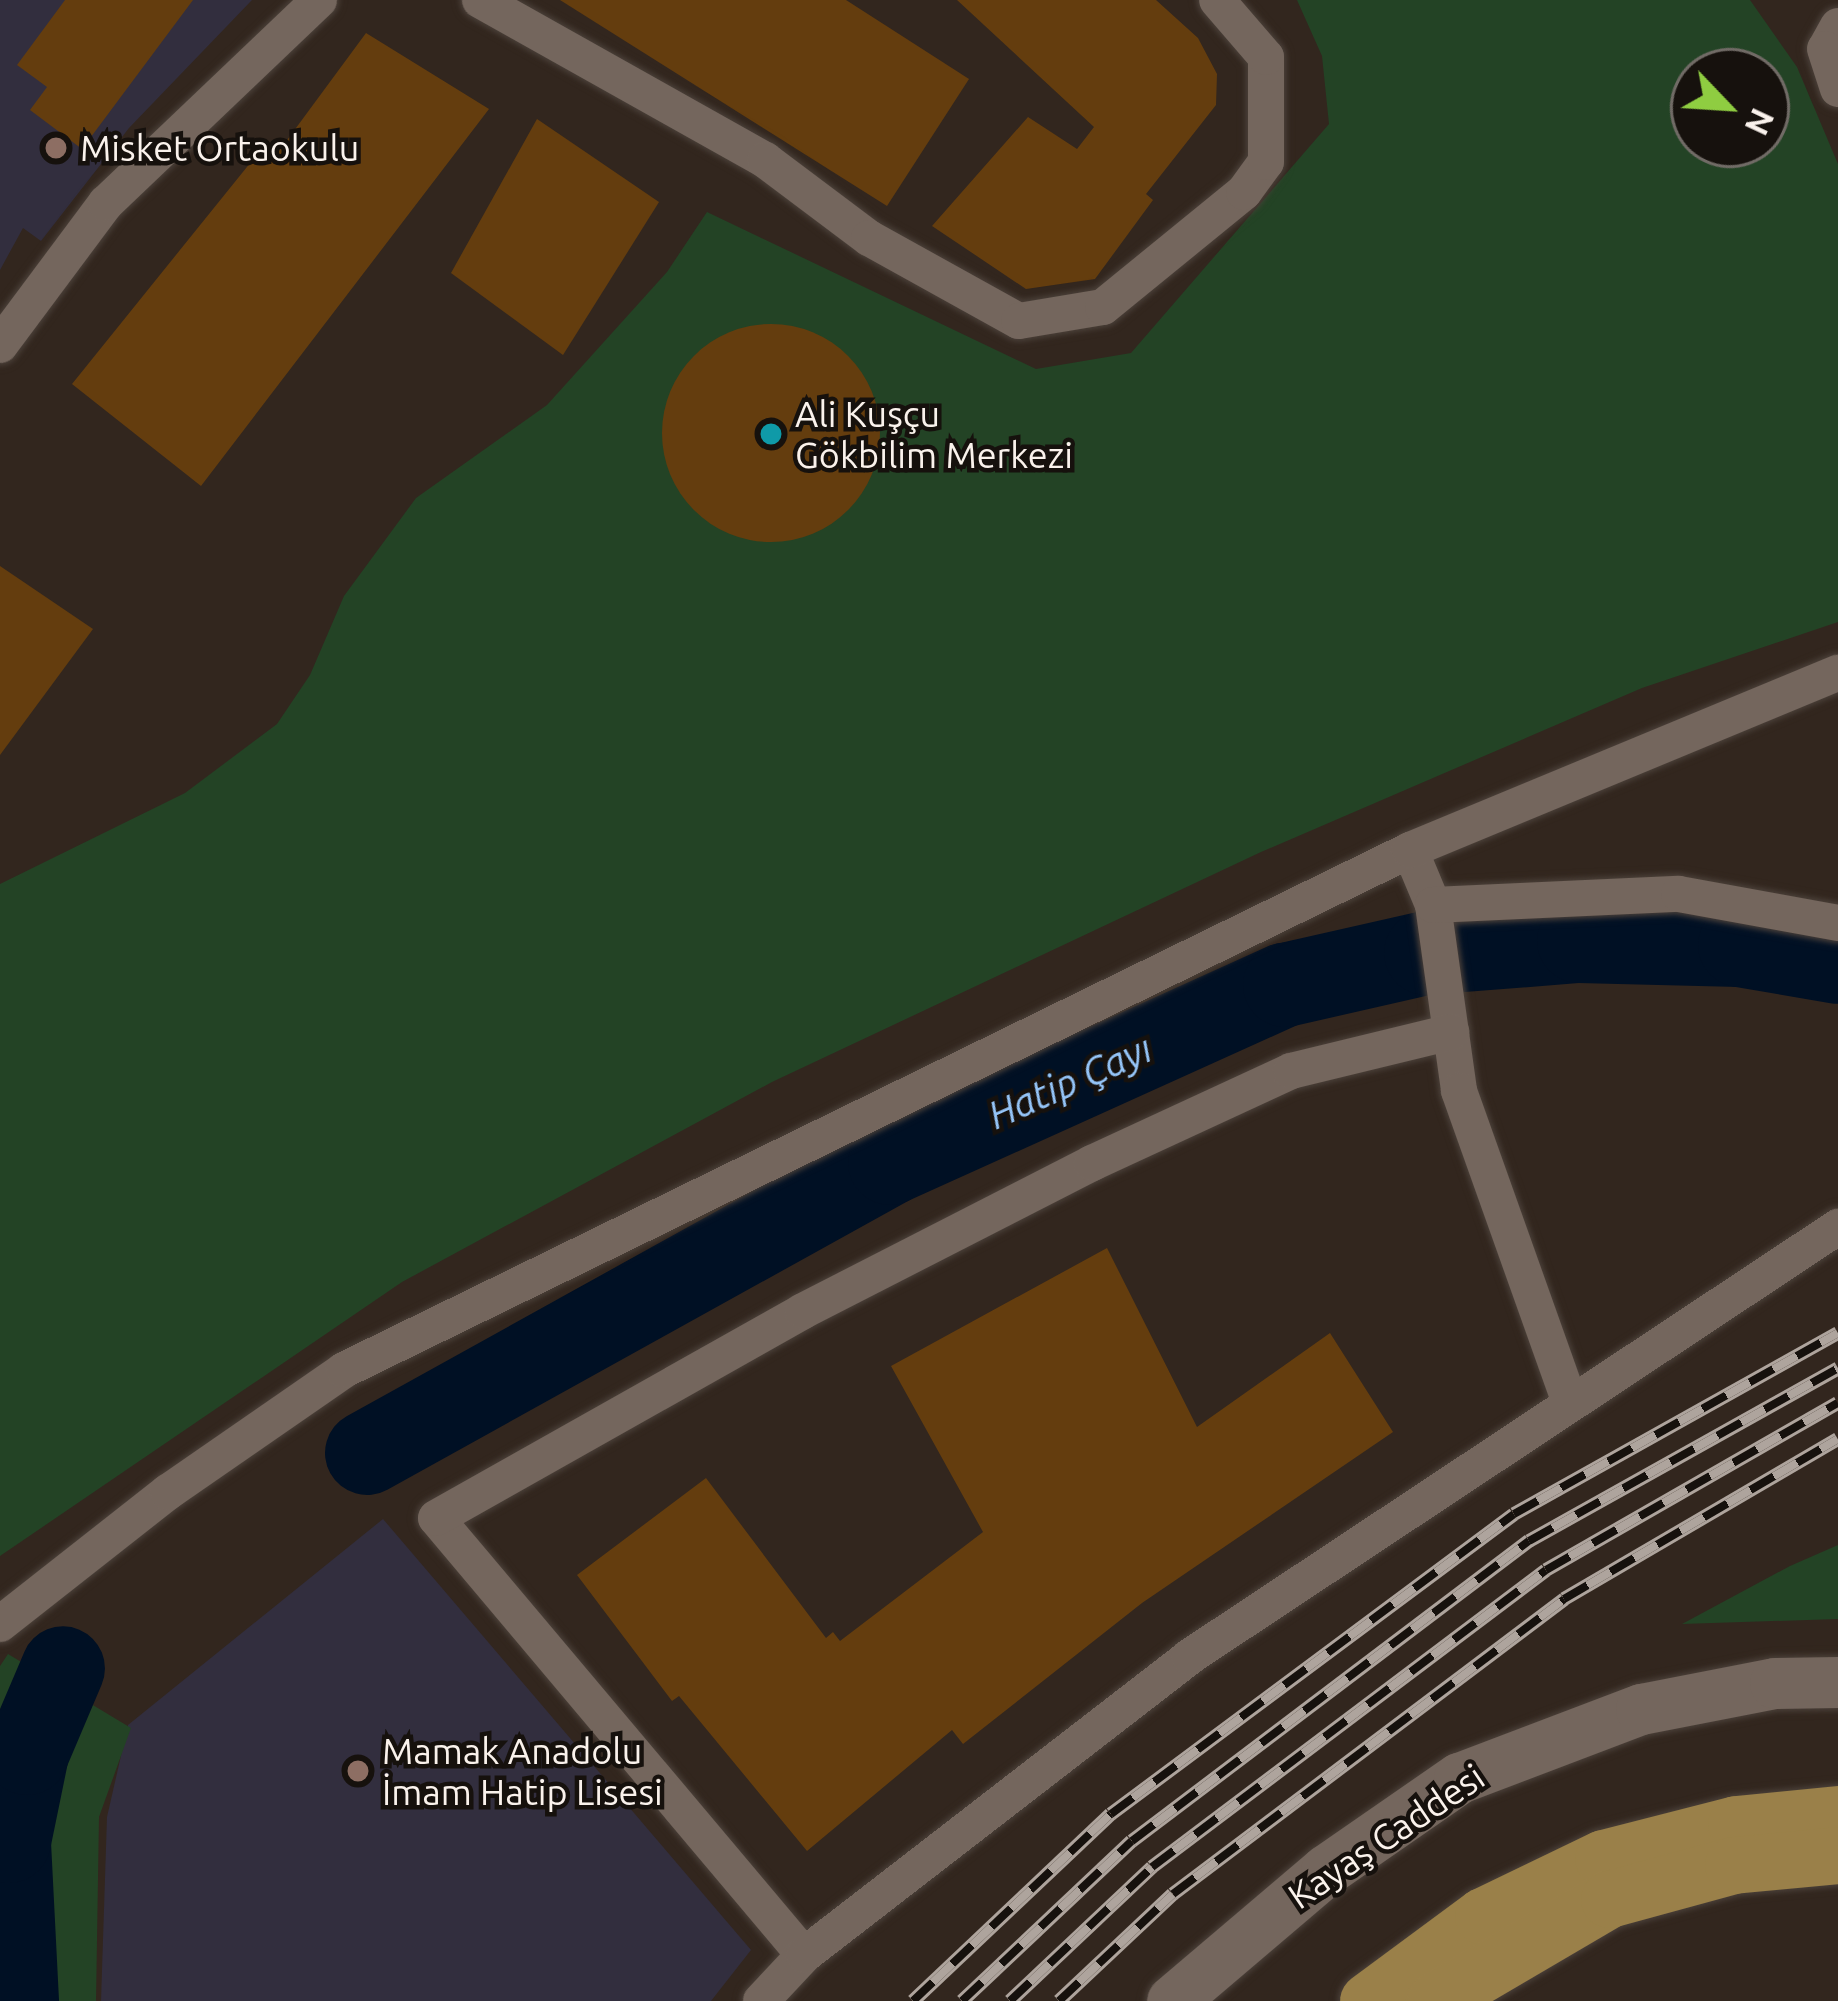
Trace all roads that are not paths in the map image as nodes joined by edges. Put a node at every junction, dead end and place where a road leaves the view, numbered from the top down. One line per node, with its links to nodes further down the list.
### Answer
1 (320, 0): 6 (street)
2 (480, 0): 3 (street)
3 (1217, 0)
4 (1838, 26): 5 (street)
5 (1838, 89)
6 (0, 345)
7 (1838, 673): 8 (street)
8 (1410, 850): 9 (street); 14 (street)
9 (1435, 920): 10 (street); 11 (street)
10 (1838, 923)
11 (1449, 1015): 13 (street); 18 (street)
12 (1838, 1227): 13 (street)
13 (1569, 1400): 18 (street)
14 (0, 1624)
15 (1838, 1682): 21 (street, Kayaş Caddesi)
16 (1838, 1814): 22 (main road)
17 (1838, 1855): 19 (main road)
18 (804, 1955): 20 (street)
19 (1498, 1981): 23 (main road)
20 (761, 2001)
21 (1172, 2001)
22 (1368, 2001)
23 (1436, 2001)

